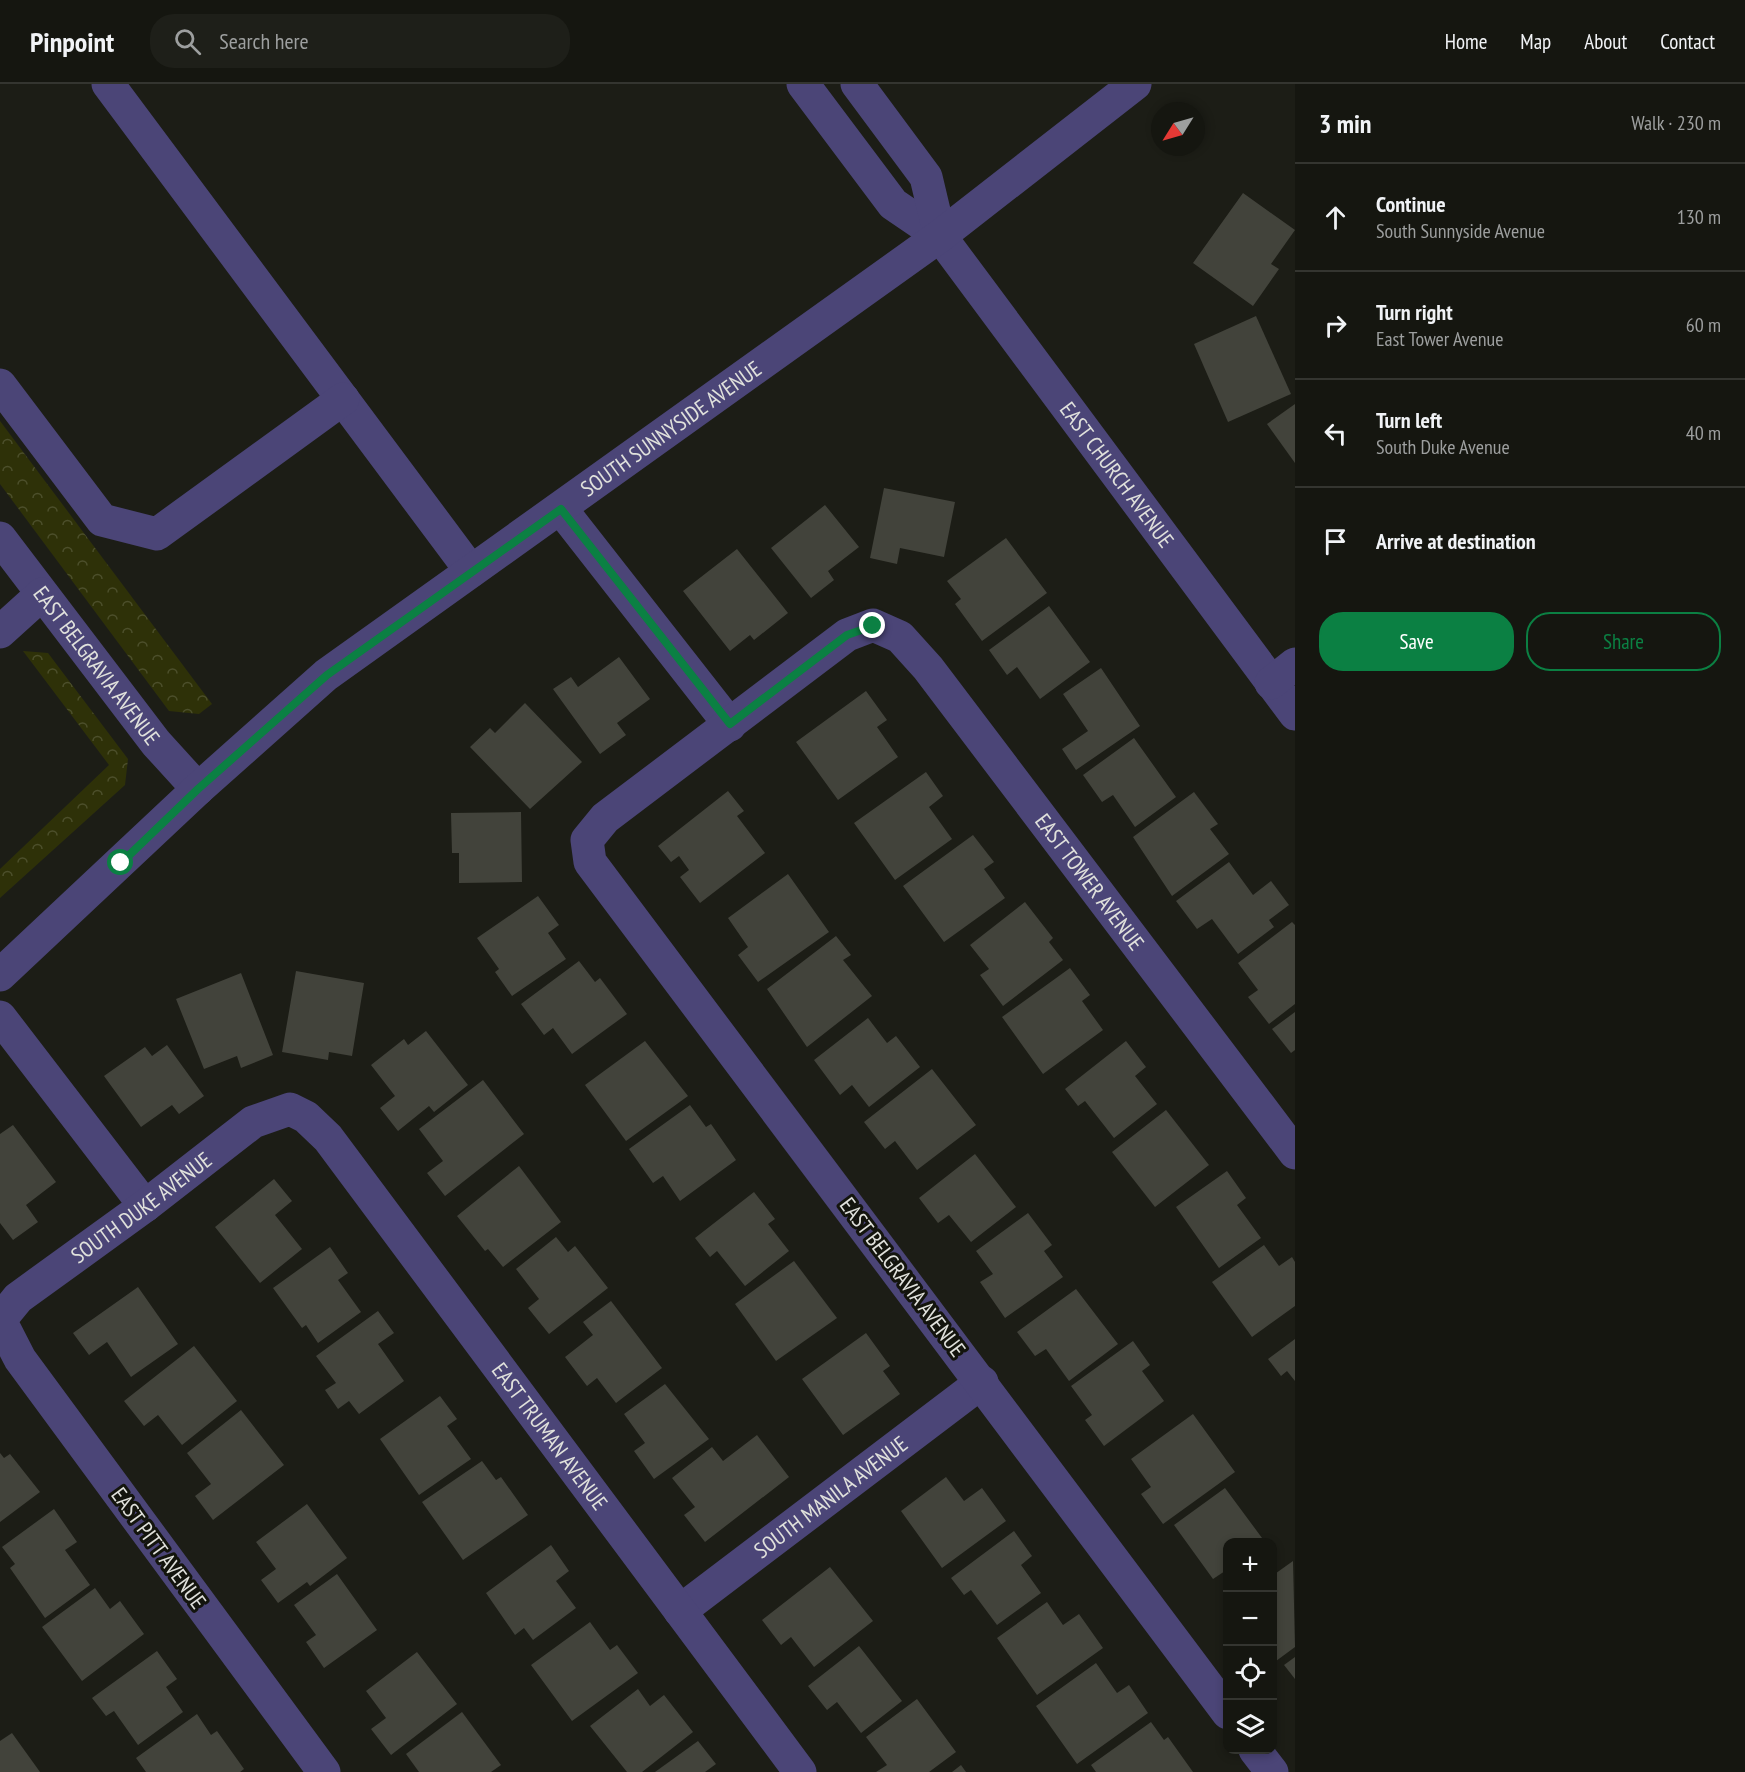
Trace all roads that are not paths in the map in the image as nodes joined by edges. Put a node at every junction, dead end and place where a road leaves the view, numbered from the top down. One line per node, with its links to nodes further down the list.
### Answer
1 (108, 84): 7 (street)
2 (803, 84): 5 (street, EAST CHURCH AVENUE)
3 (857, 84): 5 (street, EAST CHURCH AVENUE)
4 (1135, 84): 5 (street, SOUTH SUNNYSIDE AVENUE)
5 (940, 236): 8 (street, SOUTH SUNNYSIDE AVENUE); 13 (street, EAST CHURCH AVENUE)
6 (0, 385): 7 (street)
7 (343, 399): 10 (street)
8 (561, 509): 10 (street, SOUTH SUNNYSIDE AVENUE); 15 (street)
9 (0, 538): 11 (street, EAST BELGRAVIA AVENUE)
10 (471, 572): 16 (street, SOUTH SUNNYSIDE AVENUE)
11 (42, 594): 12 (street); 16 (street, EAST BELGRAVIA AVENUE)
12 (0, 632)
13 (1283, 673): 14 (street, EAST CHURCH AVENUE)
14 (1295, 714)
15 (730, 724): 20 (street, EAST TOWER AVENUE); 23 (street, EAST BELGRAVIA AVENUE)
16 (198, 789): 17 (street, SOUTH SUNNYSIDE AVENUE)
17 (0, 975)
18 (0, 1017): 21 (street)
19 (290, 1109): 21 (street, SOUTH DUKE AVENUE); 24 (street, EAST TRUMAN AVENUE)
20 (1295, 1153)
21 (146, 1206): 22 (street, SOUTH DUKE AVENUE)
22 (0, 1320): 27 (street, EAST PITT AVENUE)
23 (982, 1382): 24 (street, SOUTH MANILA AVENUE); 25 (street, EAST BELGRAVIA AVENUE)
24 (680, 1611): 28 (street, EAST TRUMAN AVENUE)
25 (1223, 1708)
26 (1259, 1754): 29 (street)
27 (324, 1772)
28 (800, 1772)
29 (1272, 1772)

